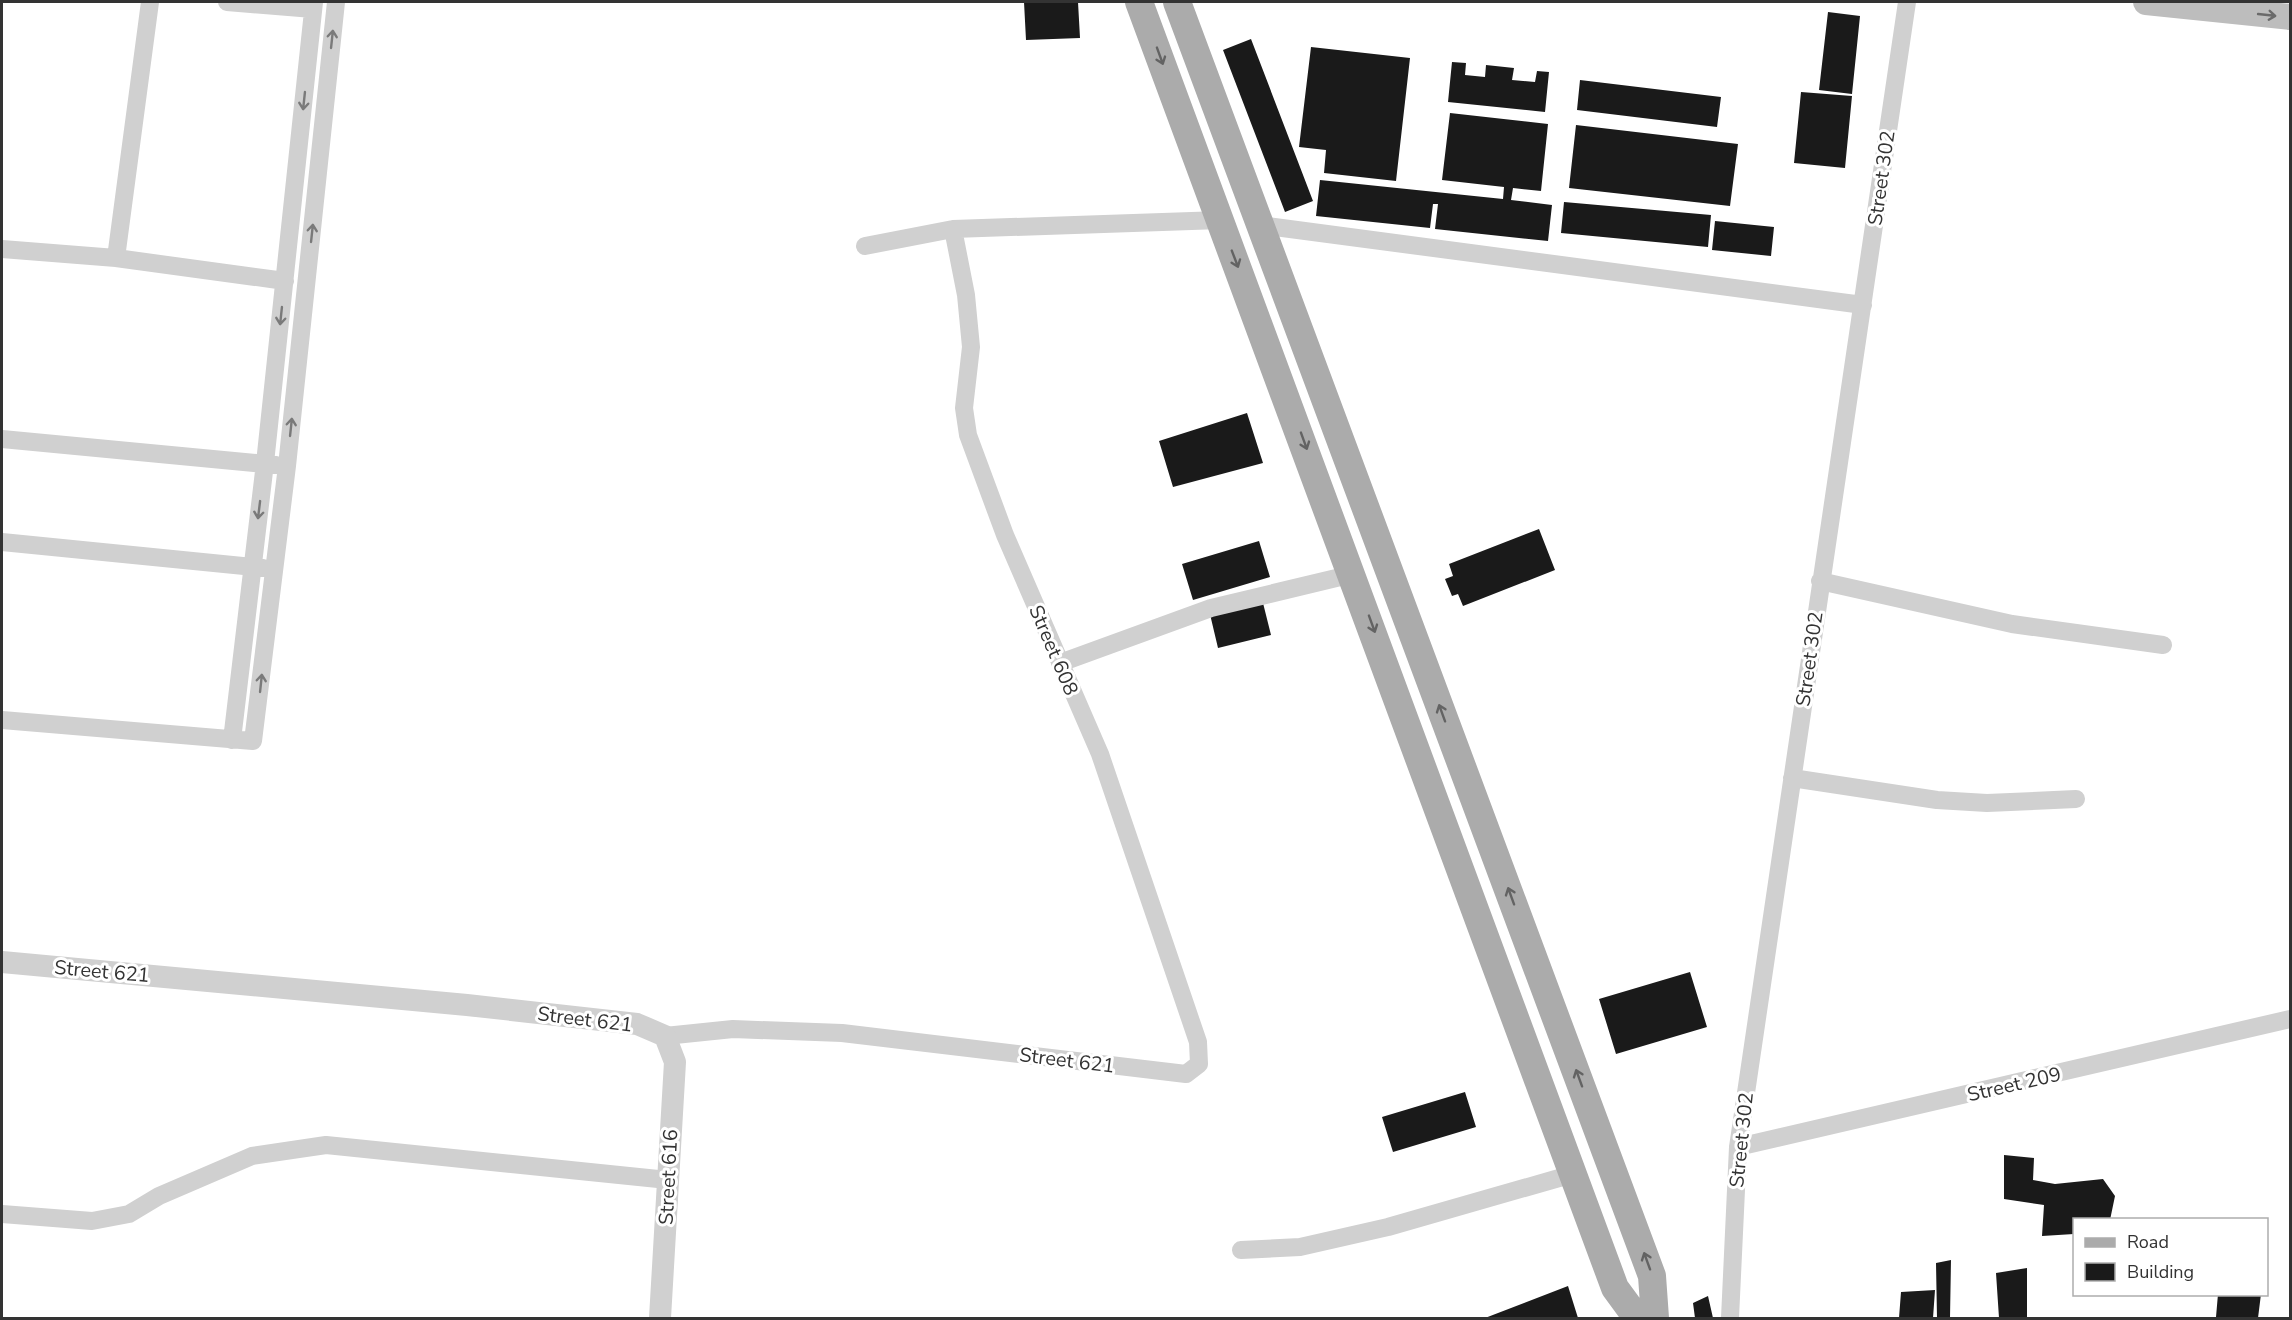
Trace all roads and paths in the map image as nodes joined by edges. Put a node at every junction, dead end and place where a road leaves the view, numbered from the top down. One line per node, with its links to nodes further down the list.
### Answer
1 (150, 2): 15 (street)
2 (227, 2): 8 (street)
3 (336, 2): 20 (street, one-way to 3)
4 (1139, 2): 10 (main road, one-way to 10)
5 (1177, 2): 11 (main road)
6 (1907, 2): 17 (street, Street 302)
7 (2146, 2): 9 (main road, one-way to 9)
8 (314, 5): 16 (street, one-way to 16)
9 (2290, 17)
10 (1221, 220): 12 (street); 24 (main road, one-way to 24)
11 (1260, 225): 17 (street); 43 (main road, one-way to 11)
12 (953, 229): 13 (street); 27 (street, Street 608)
13 (865, 246)
14 (2, 249): 15 (street)
15 (116, 258): 16 (street)
16 (285, 281): 19 (street, one-way to 19)
17 (1863, 306): 25 (street, Street 302)
18 (2, 439): 19 (street)
19 (265, 463): 20 (street); 22 (street, one-way to 22)
20 (287, 466): 23 (street)
21 (2, 542): 22 (street)
22 (252, 567): 23 (street); 29 (street)
23 (274, 569): 29 (street, one-way to 23)
24 (1353, 574): 27 (street); 37 (main road, one-way to 37)
25 (1820, 580): 26 (street); 30 (street, Street 302)
26 (2163, 645)
27 (1059, 663): 35 (street, Street 608)
28 (2, 720): 29 (street)
29 (232, 740)
30 (1792, 778): 31 (street); 36 (street, Street 302)
31 (2076, 799)
32 (2, 962): 34 (street, Street 621)
33 (2290, 1019): 36 (street, Street 209)
34 (665, 1036): 35 (street, Street 621); 38 (street, Street 616)
35 (1199, 1064)
36 (1738, 1147): 44 (street, Street 302)
37 (1573, 1174): 40 (street); 42 (main road)
38 (668, 1180): 39 (street); 41 (street, Street 616)
39 (2, 1214)
40 (1241, 1251)
41 (660, 1318)
42 (1637, 1318)
43 (1655, 1318)
44 (1730, 1318)

